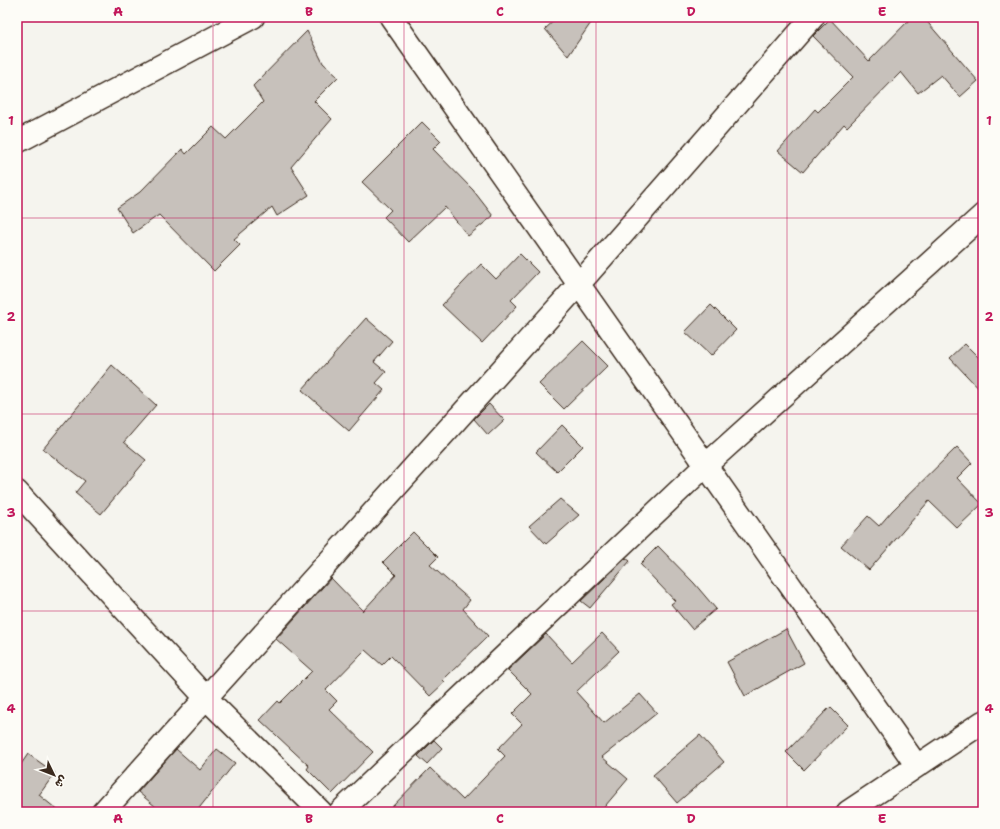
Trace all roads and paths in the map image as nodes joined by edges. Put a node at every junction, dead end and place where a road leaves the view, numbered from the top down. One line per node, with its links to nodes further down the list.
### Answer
1 (253, 17): 4 (street)
2 (391, 17): 6 (street)
3 (813, 17): 6 (street)
4 (17, 142)
5 (983, 215): 7 (street)
6 (579, 284): 7 (street); 9 (street)
7 (706, 465): 11 (street); 14 (street)
8 (17, 492): 9 (street)
9 (206, 698): 12 (street); 13 (street)
10 (983, 722): 11 (street)
11 (917, 766): 15 (street)
12 (103, 812)
13 (321, 812)
14 (340, 812)
15 (848, 812)

